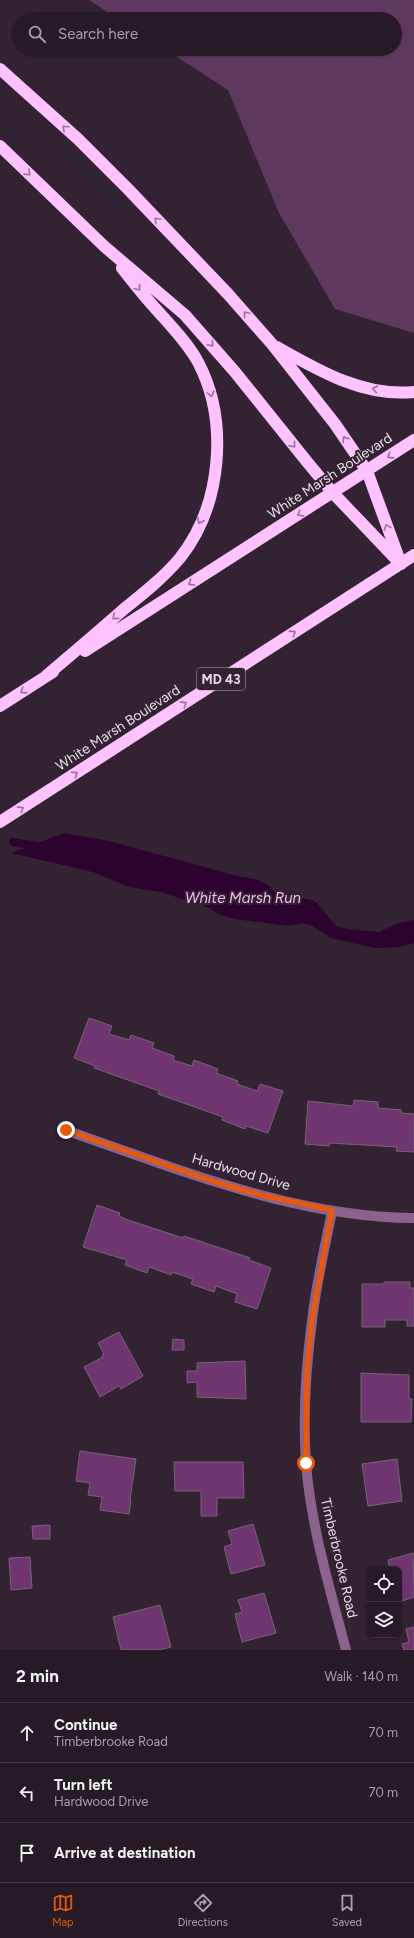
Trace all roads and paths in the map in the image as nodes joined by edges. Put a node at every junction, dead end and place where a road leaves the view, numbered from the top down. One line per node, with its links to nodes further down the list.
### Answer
1 (0, 69): 4 (highway, one-way to 1)
2 (0, 146): 3 (highway, one-way to 3)
3 (105, 247): 8 (highway, one-way to 8); 11 (highway, one-way to 11)
4 (272, 344): 5 (highway, one-way to 4); 7 (highway, one-way to 4)
5 (414, 392)
6 (414, 440): 7 (highway, White Marsh Boulevard, one-way to 7)
7 (367, 471): 8 (highway, White Marsh Boulevard); 10 (highway, one-way to 7)
8 (333, 493): 10 (highway); 11 (highway, White Marsh Boulevard, one-way to 11)
9 (414, 555): 10 (highway, White Marsh Boulevard / MD 43)
10 (401, 564): 13 (highway, White Marsh Boulevard / MD 43, one-way to 10)
11 (46, 676): 12 (highway, White Marsh Boulevard, one-way to 12)
12 (0, 706)
13 (0, 822)
14 (66, 1130): 15 (street, Hardwood Drive)
15 (332, 1210): 16 (street, Hardwood Drive); 17 (street, Timberbrooke Road)
16 (414, 1218)
17 (346, 1650)

